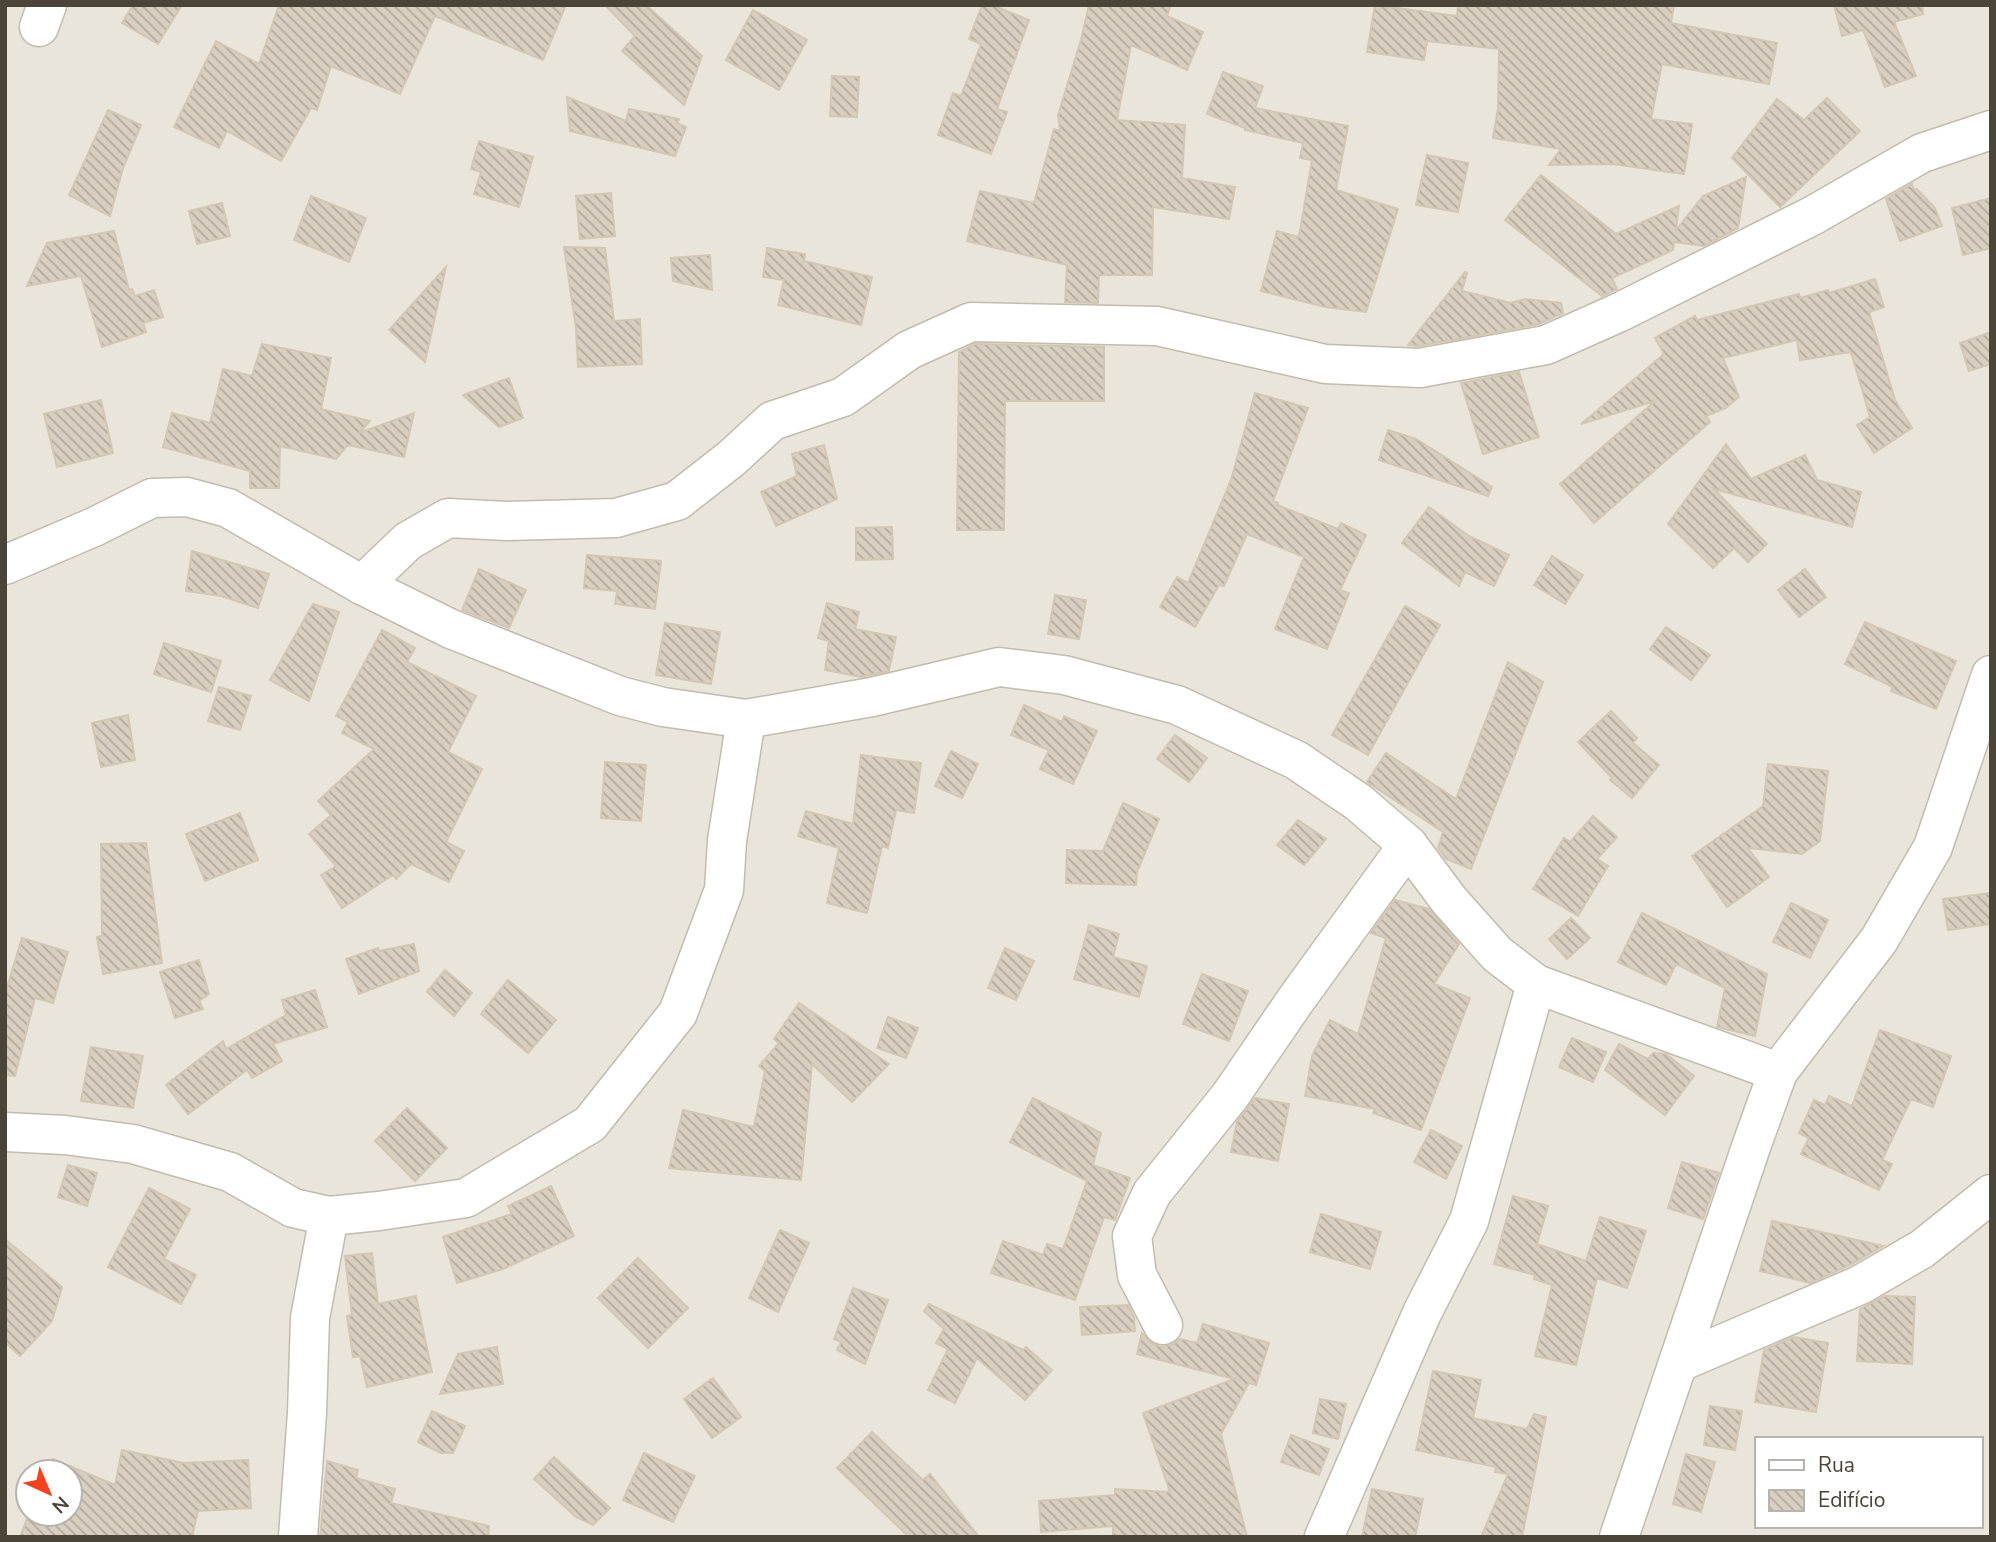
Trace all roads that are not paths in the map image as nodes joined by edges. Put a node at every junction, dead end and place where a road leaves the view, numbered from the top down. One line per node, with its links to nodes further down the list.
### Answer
1 (1991, 130): 3 (street)
2 (5, 565): 3 (street)
3 (362, 585): 5 (street)
4 (1991, 675): 8 (street)
5 (746, 719): 6 (street); 11 (street)
6 (1408, 845): 7 (street); 12 (street)
7 (1536, 984): 8 (street); 15 (street)
8 (1778, 1072): 13 (street)
9 (5, 1132): 11 (street)
10 (1991, 1194): 13 (street)
11 (329, 1216): 14 (street)
12 (1163, 1325)
13 (1678, 1363): 16 (street)
14 (298, 1537)
15 (1324, 1537)
16 (1619, 1537)

